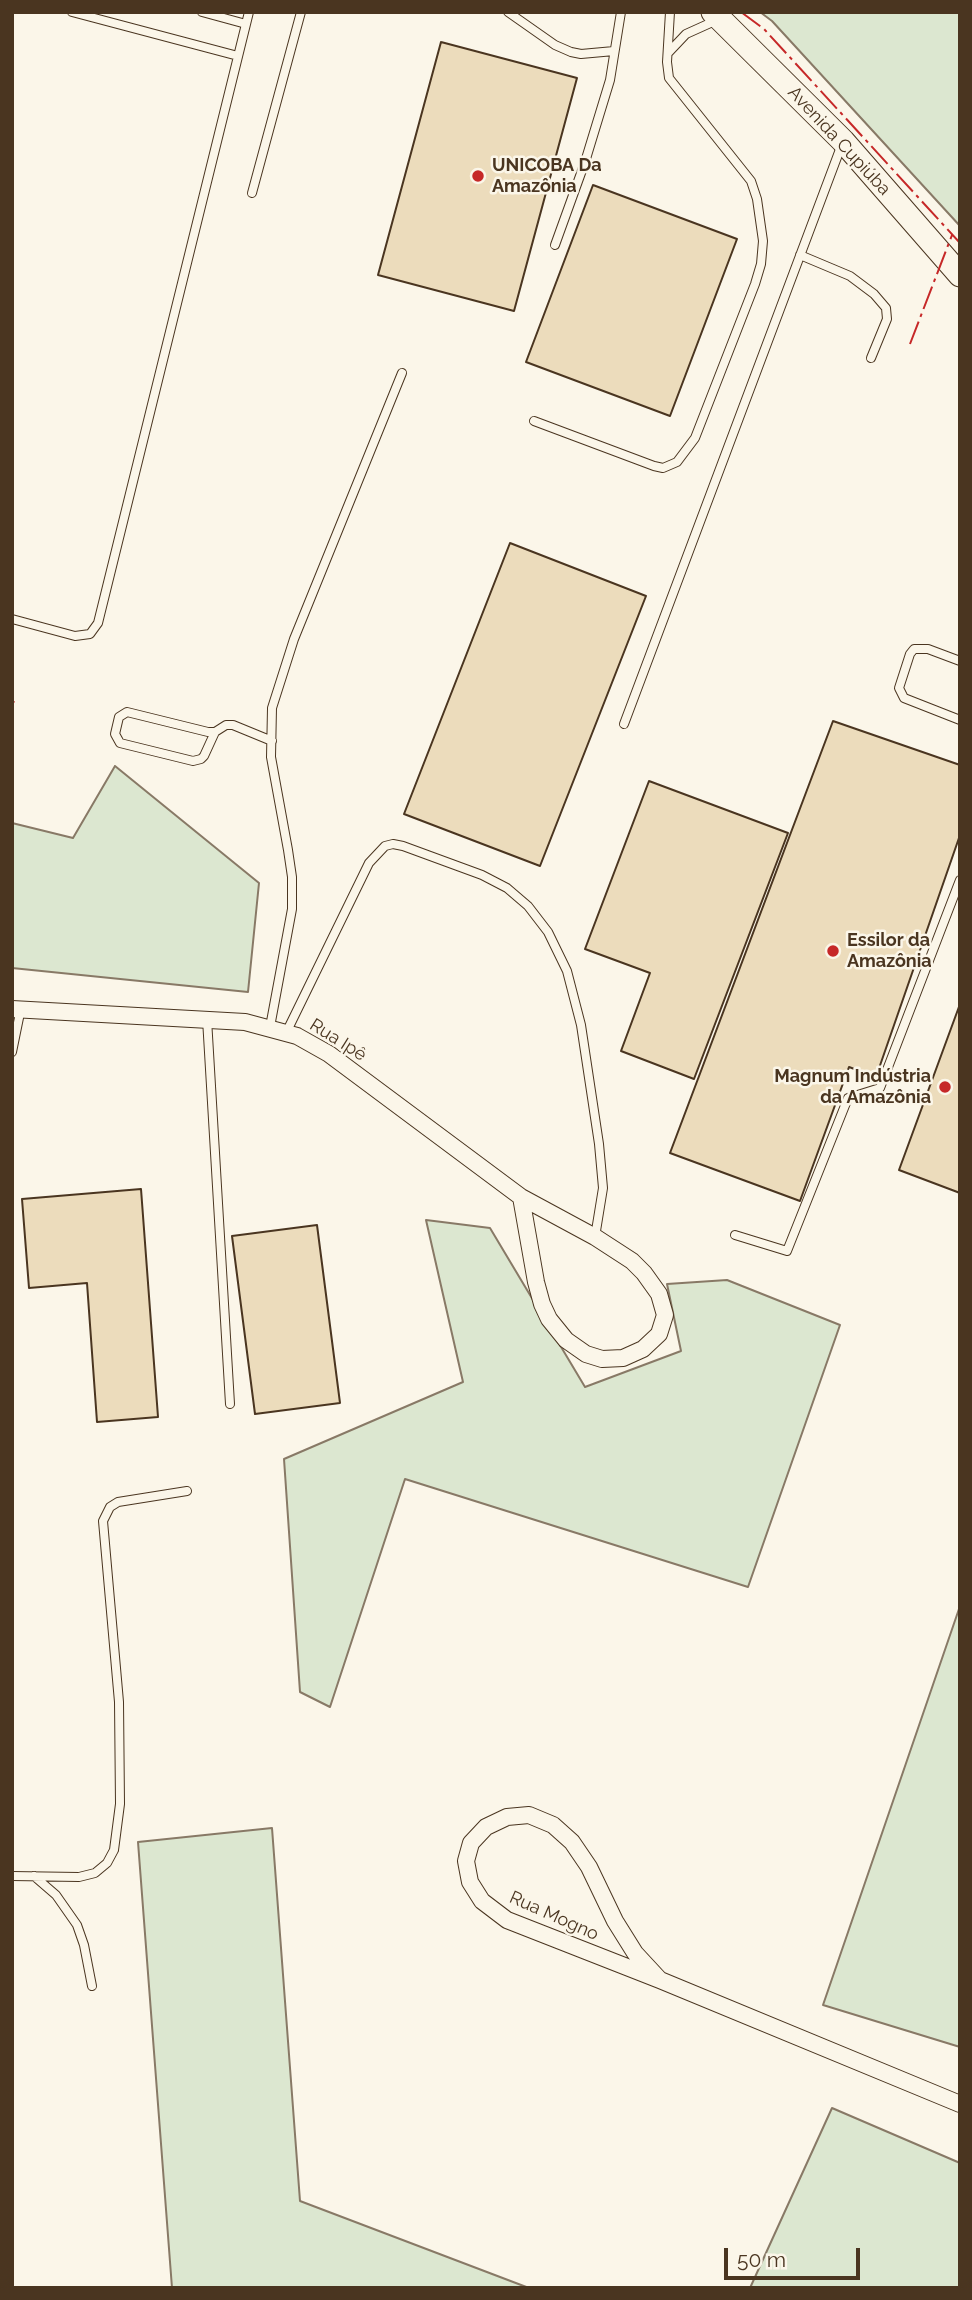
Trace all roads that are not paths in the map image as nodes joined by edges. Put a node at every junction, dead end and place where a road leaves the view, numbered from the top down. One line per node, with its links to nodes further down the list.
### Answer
1 (72, 12): 12 (lane)
2 (202, 12): 9 (lane)
3 (249, 12): 9 (lane)
4 (301, 12): 14 (lane)
5 (508, 12): 10 (lane)
6 (621, 12): 10 (lane)
7 (670, 12): 11 (lane)
8 (716, 15): 11 (lane); 13 (street, Avenida Cupiúba)
9 (246, 24): 12 (lane)
10 (614, 51): 15 (lane)
11 (668, 53): 20 (lane)
12 (237, 56): 21 (lane)
13 (843, 141): 16 (lane); 17 (street, Avenida Cupiúba)
14 (253, 194)
15 (555, 245)
16 (800, 254): 18 (lane); 24 (lane)
17 (960, 275)
18 (871, 358)
19 (402, 373): 26 (lane)
20 (534, 421)
21 (12, 620)
22 (960, 661): 23 (lane)
23 (960, 720)
24 (624, 724)
25 (215, 732): 25 (lane); 26 (lane)
26 (272, 741): 30 (lane)
27 (960, 880): 34 (lane)
28 (17, 1009): 29 (street, Rua Ipê); 32 (lane)
29 (207, 1019): 30 (street, Rua Ipê); 36 (lane)
30 (270, 1027): 31 (street, Rua Ipê)
31 (286, 1033): 33 (street, Rua Ipê); 35 (lane)
32 (12, 1052)
33 (521, 1197): 35 (street, Rua Ipê); 35 (street, Rua Ipê)
34 (735, 1235)
35 (595, 1237)
36 (230, 1404)
37 (187, 1491): 39 (lane)
38 (12, 1876): 39 (lane)
39 (34, 1876): 41 (lane)
40 (660, 1980): 40 (street, Rua Mogno); 42 (street, Rua Mogno)
41 (92, 1986)
42 (960, 2104)

